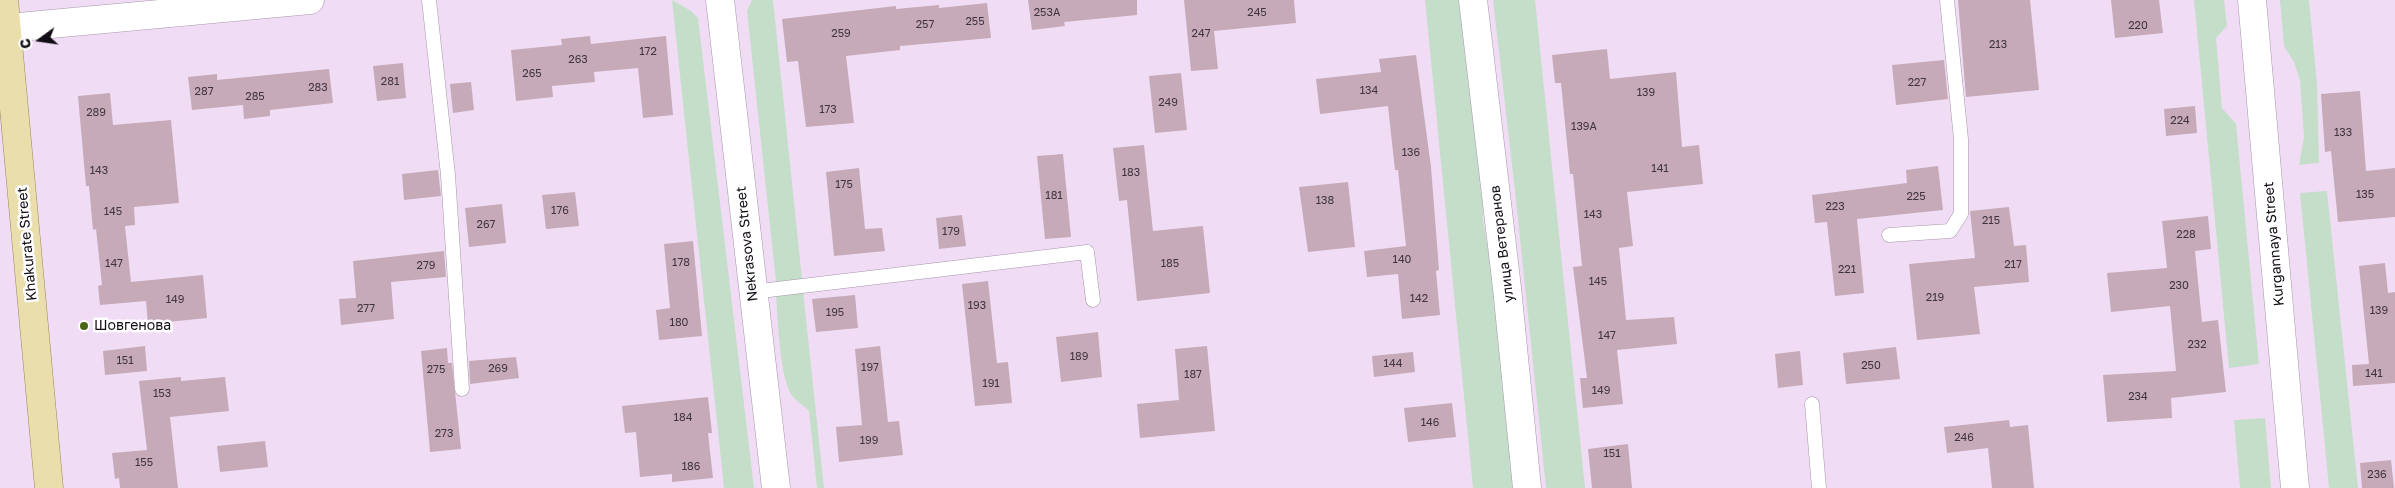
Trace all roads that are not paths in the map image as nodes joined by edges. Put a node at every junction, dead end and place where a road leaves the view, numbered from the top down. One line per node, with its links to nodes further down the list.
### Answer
1 (4, 0): 8 (main road, Khakurate Street)
2 (310, 0): 8 (street)
3 (429, 0): 12 (lane)
4 (720, 0): 10 (street, Nekrasova Street)
5 (1473, 0): 16 (street, улица Ветеранов)
6 (1947, 0): 9 (lane)
7 (2252, 0): 18 (street, Kurgannaya Street)
8 (4, 28): 14 (main road, Khakurate Street)
9 (1889, 235)
10 (752, 292): 11 (lane); 15 (street, Nekrasova Street)
11 (1093, 300)
12 (462, 389)
13 (1812, 404): 17 (lane)
14 (49, 488)
15 (776, 488)
16 (1527, 488)
17 (1819, 488)
18 (2295, 488)

